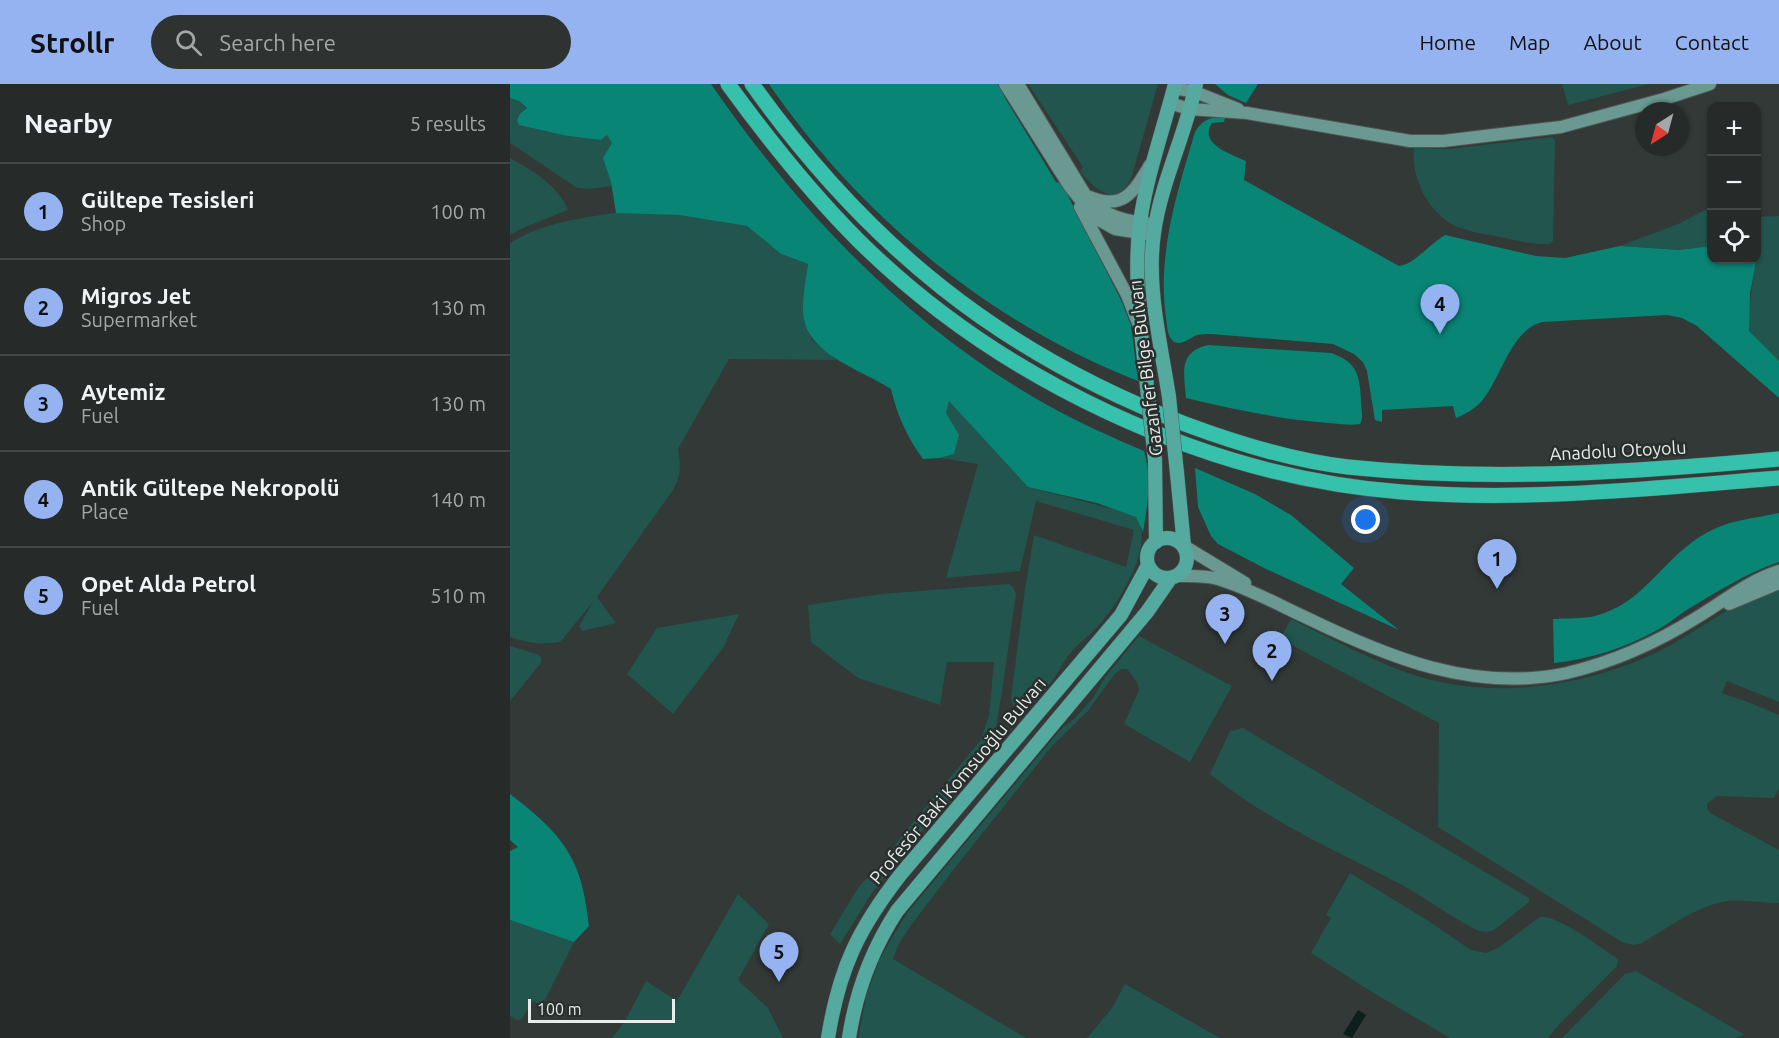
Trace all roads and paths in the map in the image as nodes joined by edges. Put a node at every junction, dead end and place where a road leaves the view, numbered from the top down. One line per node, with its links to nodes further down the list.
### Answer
1 (728, 84): 18 (highway)
2 (752, 84): 17 (highway, Anadolu Otoyolu)
3 (1005, 84): 12 (main road)
4 (1018, 84): 13 (main road)
5 (1710, 84): 10 (main road)
6 (1174, 86): 7 (main road); 8 (main road, Gazanfer Bilge Bulvarı)
7 (1195, 88): 9 (main road, Gazanfer Bilge Bulvarı); 10 (main road)
8 (1170, 104): 9 (main road); 11 (main road, Gazanfer Bilge Bulvarı)
9 (1189, 109): 10 (main road); 15 (main road, Gazanfer Bilge Bulvarı)
10 (1247, 113)
11 (1154, 159): 13 (main road); 14 (main road, Gazanfer Bilge Bulvarı)
12 (1070, 187): 14 (main road); 16 (main road)
13 (1086, 196): 14 (main road)
14 (1140, 228): 15 (main road); 16 (main road, Gazanfer Bilge Bulvarı)
15 (1154, 230): 20 (main road, Gazanfer Bilge Bulvarı, bridge)
16 (1140, 328): 19 (main road, Gazanfer Bilge Bulvarı, bridge)
17 (1779, 459)
18 (1779, 478)
19 (1156, 542): 20 (main road); 21 (main road)
20 (1184, 546): 23 (main road); 25 (main road)
21 (1148, 565): 23 (main road); 27 (main road, Profesör Baki Komsuoğlu Bulvarı)
22 (1779, 571): 26 (main road)
23 (1174, 577): 25 (main road); 28 (main road, Profesör Baki Komsuoğlu Bulvarı)
24 (1779, 583): 26 (main road)
25 (1285, 608): 26 (main road)
26 (1698, 617)
27 (828, 1038)
28 (849, 1038)

